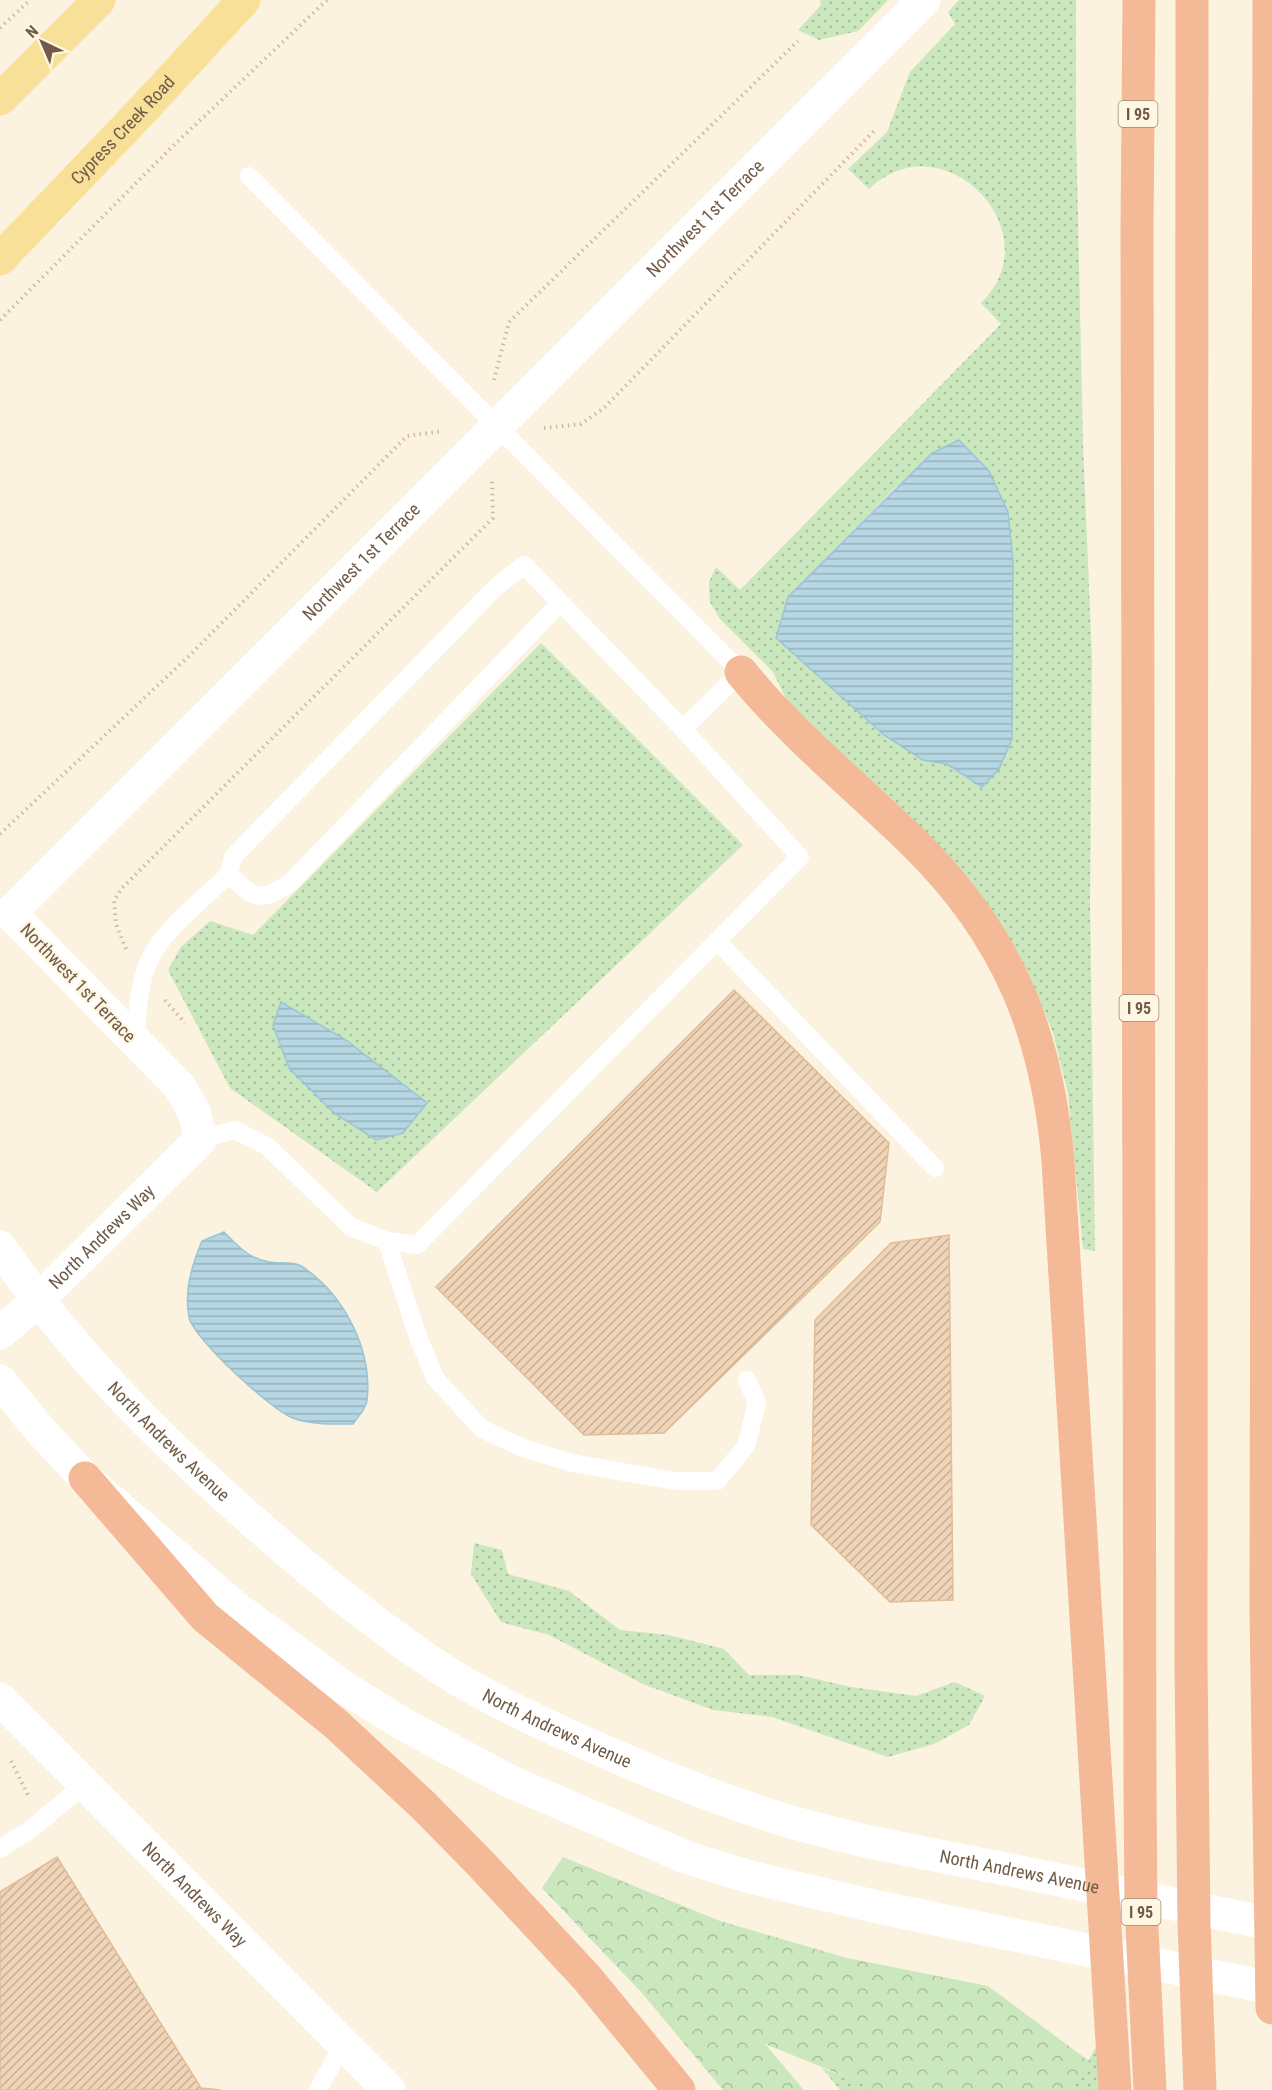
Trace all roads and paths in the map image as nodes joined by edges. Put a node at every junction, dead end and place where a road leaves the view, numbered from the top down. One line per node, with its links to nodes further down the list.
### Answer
1 (30, 0): 9 (path)
2 (99, 0): 11 (main road)
3 (244, 0): 14 (main road, Cypress Creek Road)
4 (327, 0): 15 (path)
5 (924, 0): 17 (main road, Northwest 1st Terrace)
6 (1139, 0): 54 (highway, I 95)
7 (1192, 0): 55 (highway)
8 (1269, 0): 48 (highway)
9 (0, 28)
10 (798, 41): 16 (path)
11 (0, 99)
12 (874, 131): 18 (path)
13 (249, 176): 17 (lane)
14 (0, 259)
15 (0, 320)
16 (494, 381)
17 (495, 426): 22 (lane); 26 (main road, Northwest 1st Terrace)
18 (537, 428)
19 (442, 430): 24 (path)
20 (492, 480): 28 (path)
21 (560, 603): 23 (lane); 25 (lane); 25 (lane)
22 (741, 672): 23 (lane); 53 (highway)
23 (683, 729): 27 (lane)
24 (0, 834)
25 (229, 874): 31 (lane)
26 (5, 909): 31 (main road, Northwest 1st Terrace)
27 (717, 941): 33 (lane); 34 (lane)
28 (130, 959)
29 (161, 991): 30 (path)
30 (185, 1023)
31 (135, 1041): 32 (main road, Northwest 1st Terrace)
32 (201, 1139): 34 (lane); 36 (main road, North Andrews Way)
33 (935, 1168)
34 (387, 1241): 38 (lane)
35 (0, 1247): 36 (main road, North Andrews Avenue)
36 (38, 1300): 37 (main road, North Andrews Way); 46 (main road, North Andrews Avenue)
37 (0, 1333)
38 (747, 1380)
39 (0, 1381): 40 (main road)
40 (85, 1478): 47 (main road); 52 (highway)
41 (0, 1699): 43 (main road, North Andrews Way)
42 (6, 1756): 44 (path)
43 (85, 1784): 45 (lane); 49 (main road, North Andrews Way)
44 (33, 1805)
45 (0, 1849)
46 (1272, 1924)
47 (1272, 1988)
48 (1272, 2008)
49 (343, 2044): 50 (lane); 51 (main road, North Andrews Way)
50 (318, 2090)
51 (389, 2090)
52 (680, 2090)
53 (1114, 2090)
54 (1150, 2090)
55 (1200, 2090)

